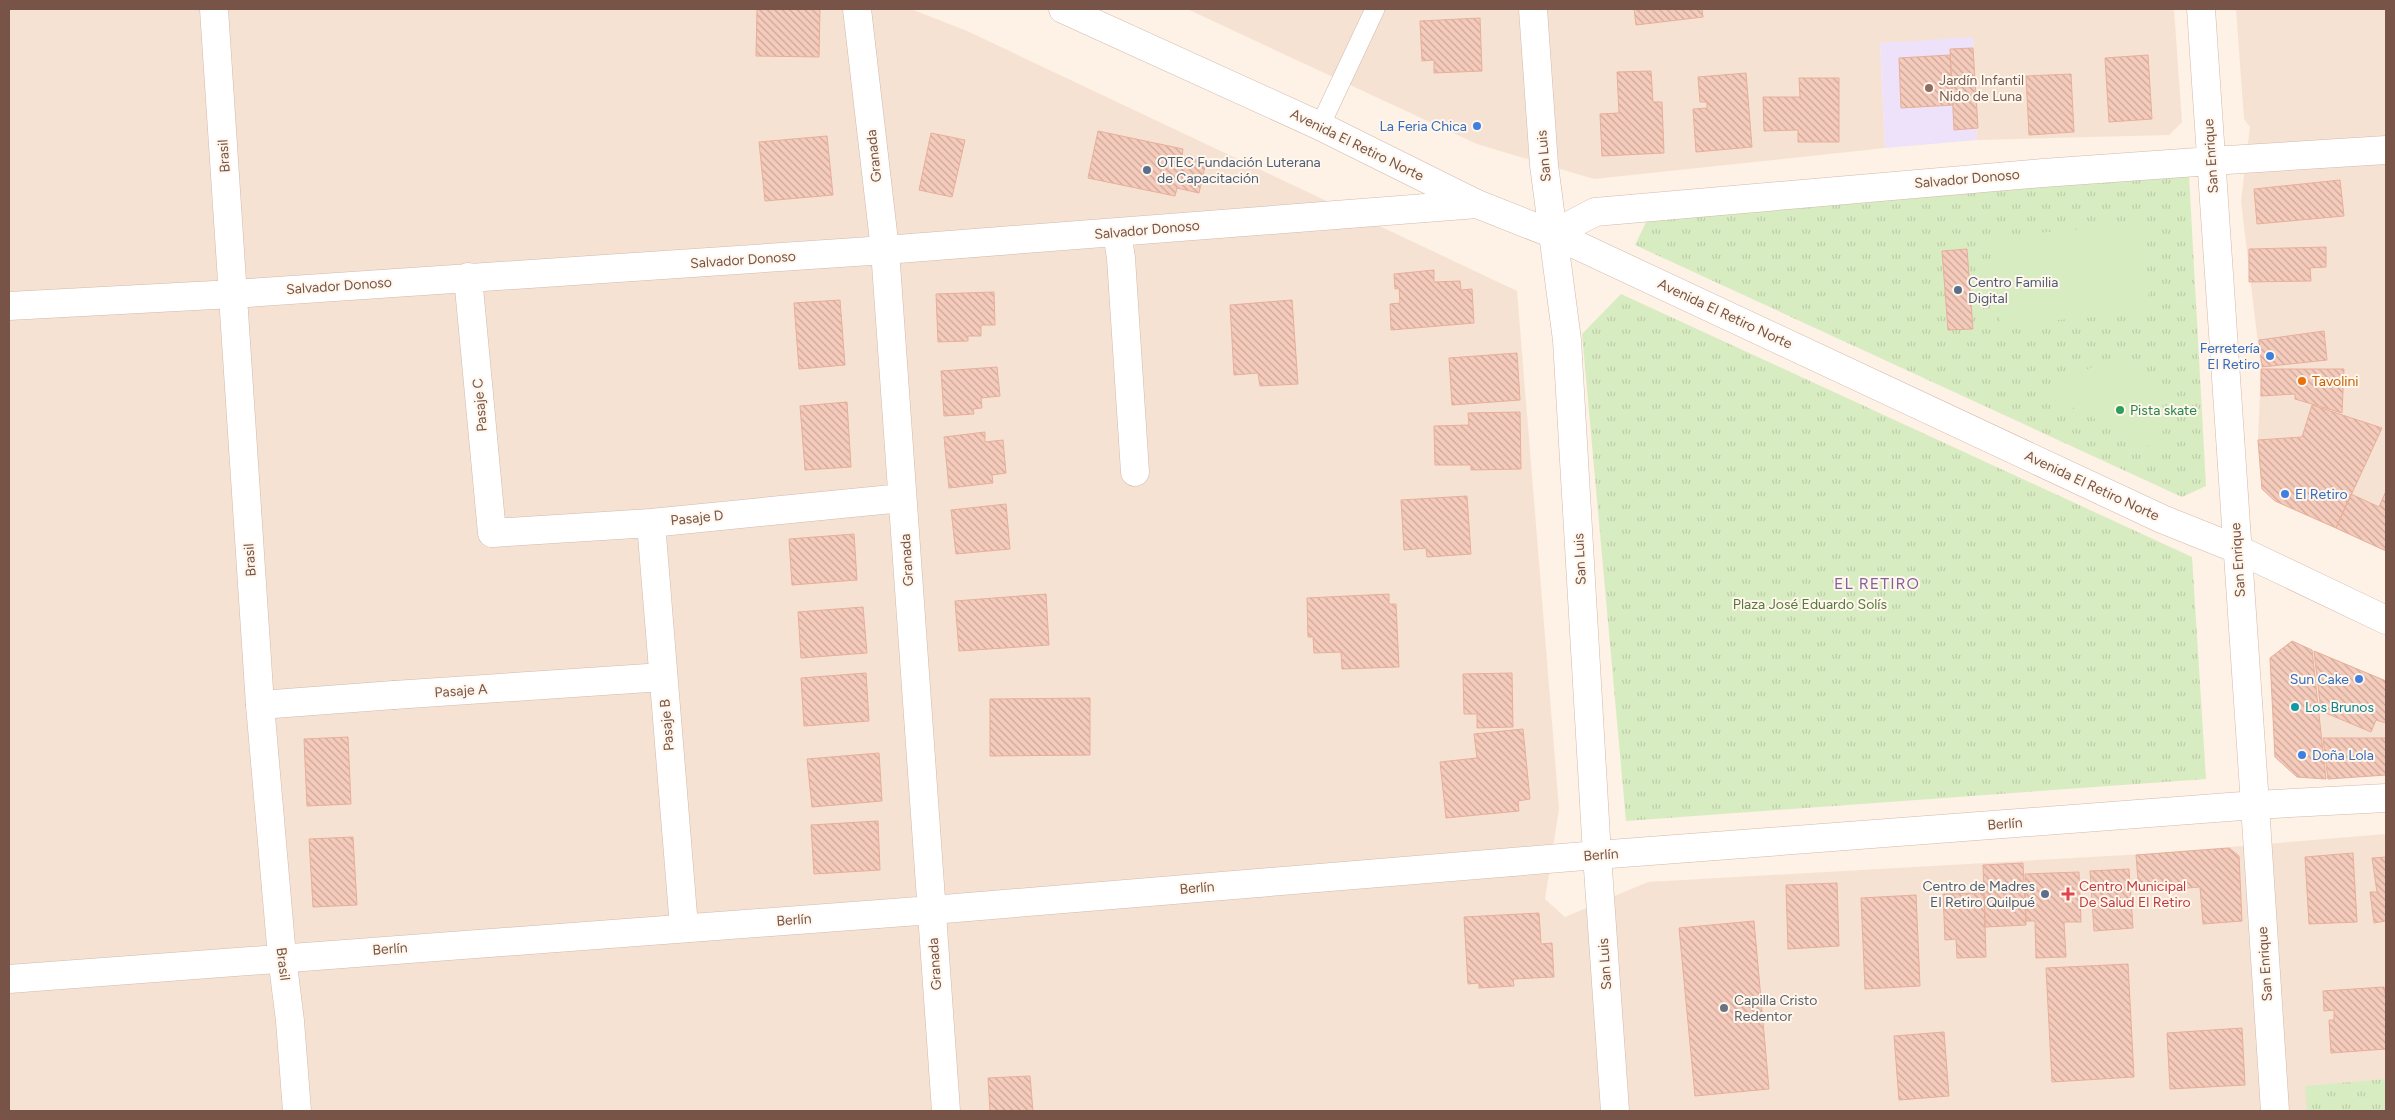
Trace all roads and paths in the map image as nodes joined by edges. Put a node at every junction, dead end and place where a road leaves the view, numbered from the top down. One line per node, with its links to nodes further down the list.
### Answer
1 (214, 9): 15 (street, Brasil)
2 (857, 9): 13 (street, Granada)
3 (1063, 9): 7 (street, Avenida El Retiro Norte)
4 (1376, 9): 7 (lane)
5 (1533, 9): 12 (street, San Luis)
6 (2201, 9): 9 (street, San Enrique)
7 (1320, 126): 10 (street, Avenida El Retiro Norte)
8 (2386, 150): 9 (street, Salvador Donoso)
9 (2211, 160): 12 (street, Salvador Donoso); 21 (street, San Enrique)
10 (1477, 204): 11 (street, Salvador Donoso); 12 (street, Avenida El Retiro Norte)
11 (1117, 232): 13 (street, Salvador Donoso); 17 (street)
12 (1553, 234): 21 (street, Avenida El Retiro Norte); 27 (street, San Luis)
13 (885, 250): 14 (street, Salvador Donoso); 18 (street, Granada)
14 (468, 277): 15 (street, Salvador Donoso); 20 (street, Pasaje C)
15 (233, 294): 16 (street, Salvador Donoso); 24 (street, Brasil)
16 (9, 306)
17 (1135, 472)
18 (902, 498): 19 (street, Pasaje D); 28 (street, Granada)
19 (651, 523): 20 (street, Pasaje D); 23 (street, Pasaje B)
20 (492, 533)
21 (2237, 549): 22 (street, Avenida El Retiro Norte); 26 (street, San Enrique)
22 (2386, 620)
23 (663, 677): 24 (street, Pasaje A); 29 (street, Pasaje B)
24 (260, 705): 30 (street, Brasil)
25 (2386, 798): 26 (street, Berlín)
26 (2255, 805): 27 (street, Berlín); 35 (street, San Enrique)
27 (1597, 855): 28 (street, Berlín); 34 (street, San Luis)
28 (932, 910): 29 (street, Berlín); 33 (street, Granada)
29 (684, 927): 30 (street, Berlín)
30 (282, 957): 31 (street, Berlín); 32 (street, Brasil)
31 (9, 979)
32 (296, 1111)
33 (946, 1111)
34 (1615, 1111)
35 (2275, 1111)

